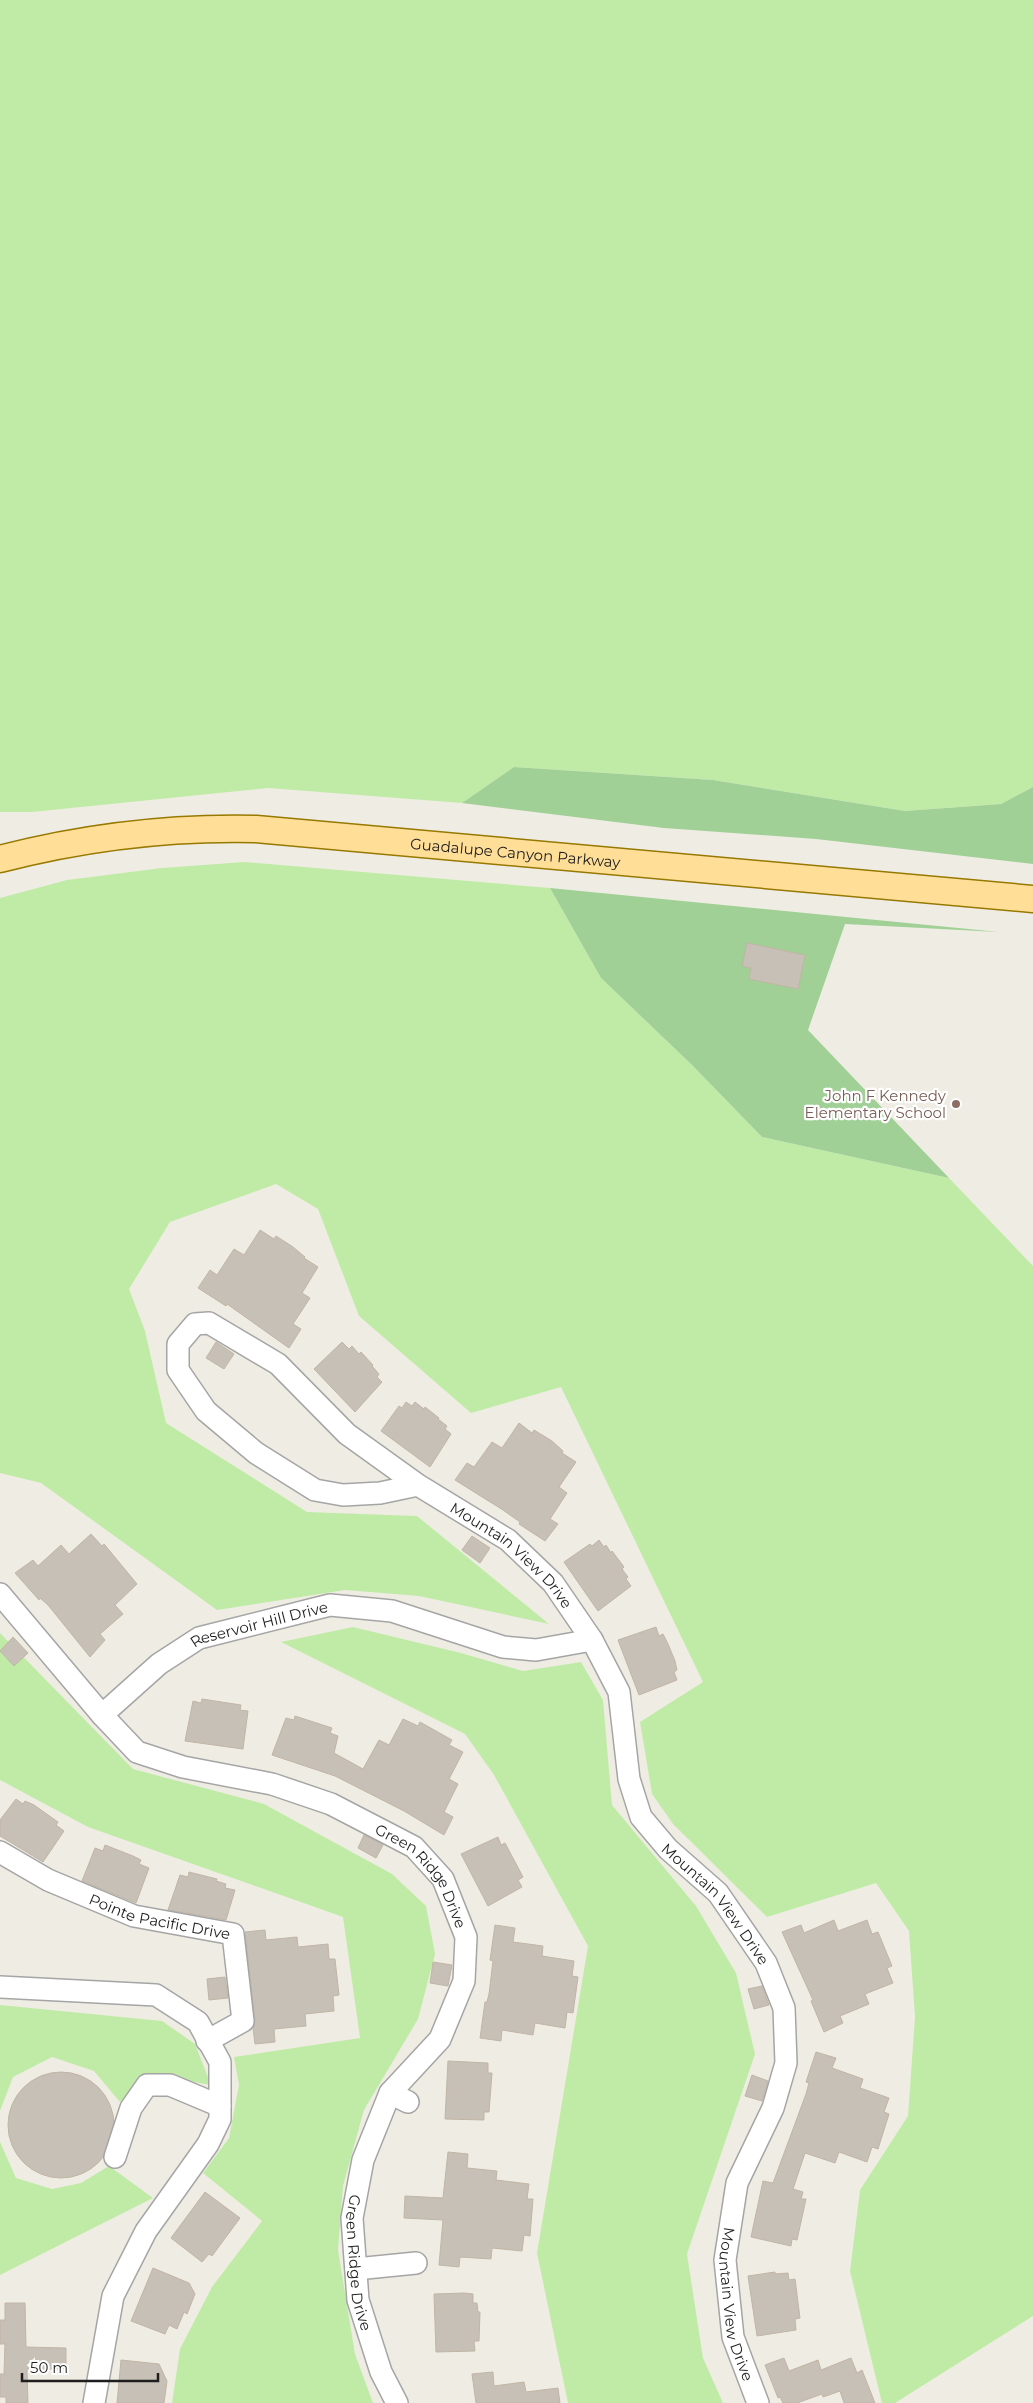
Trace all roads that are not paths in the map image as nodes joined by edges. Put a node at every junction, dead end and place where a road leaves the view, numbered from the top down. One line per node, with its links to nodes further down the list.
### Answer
1 (0, 859): 2 (main road, Guadalupe Canyon Parkway)
2 (1033, 899)
3 (418, 1485): 3 (street, Mountain View Drive); 5 (street, Mountain View Drive)
4 (0, 1594): 6 (street)
5 (592, 1640): 6 (street, Reservoir Hill Drive); 16 (street, Mountain View Drive)
6 (102, 1714): 13 (street, Green Ridge Drive)
7 (0, 1852): 9 (street, Pointe Pacific Drive)
8 (0, 1987): 9 (street)
9 (207, 2041): 10 (street)
10 (220, 2106): 11 (street); 14 (street)
11 (115, 2157)
12 (416, 2263): 13 (street)
13 (356, 2269): 15 (street, Green Ridge Drive)
14 (94, 2403)
15 (397, 2403)
16 (758, 2403)

